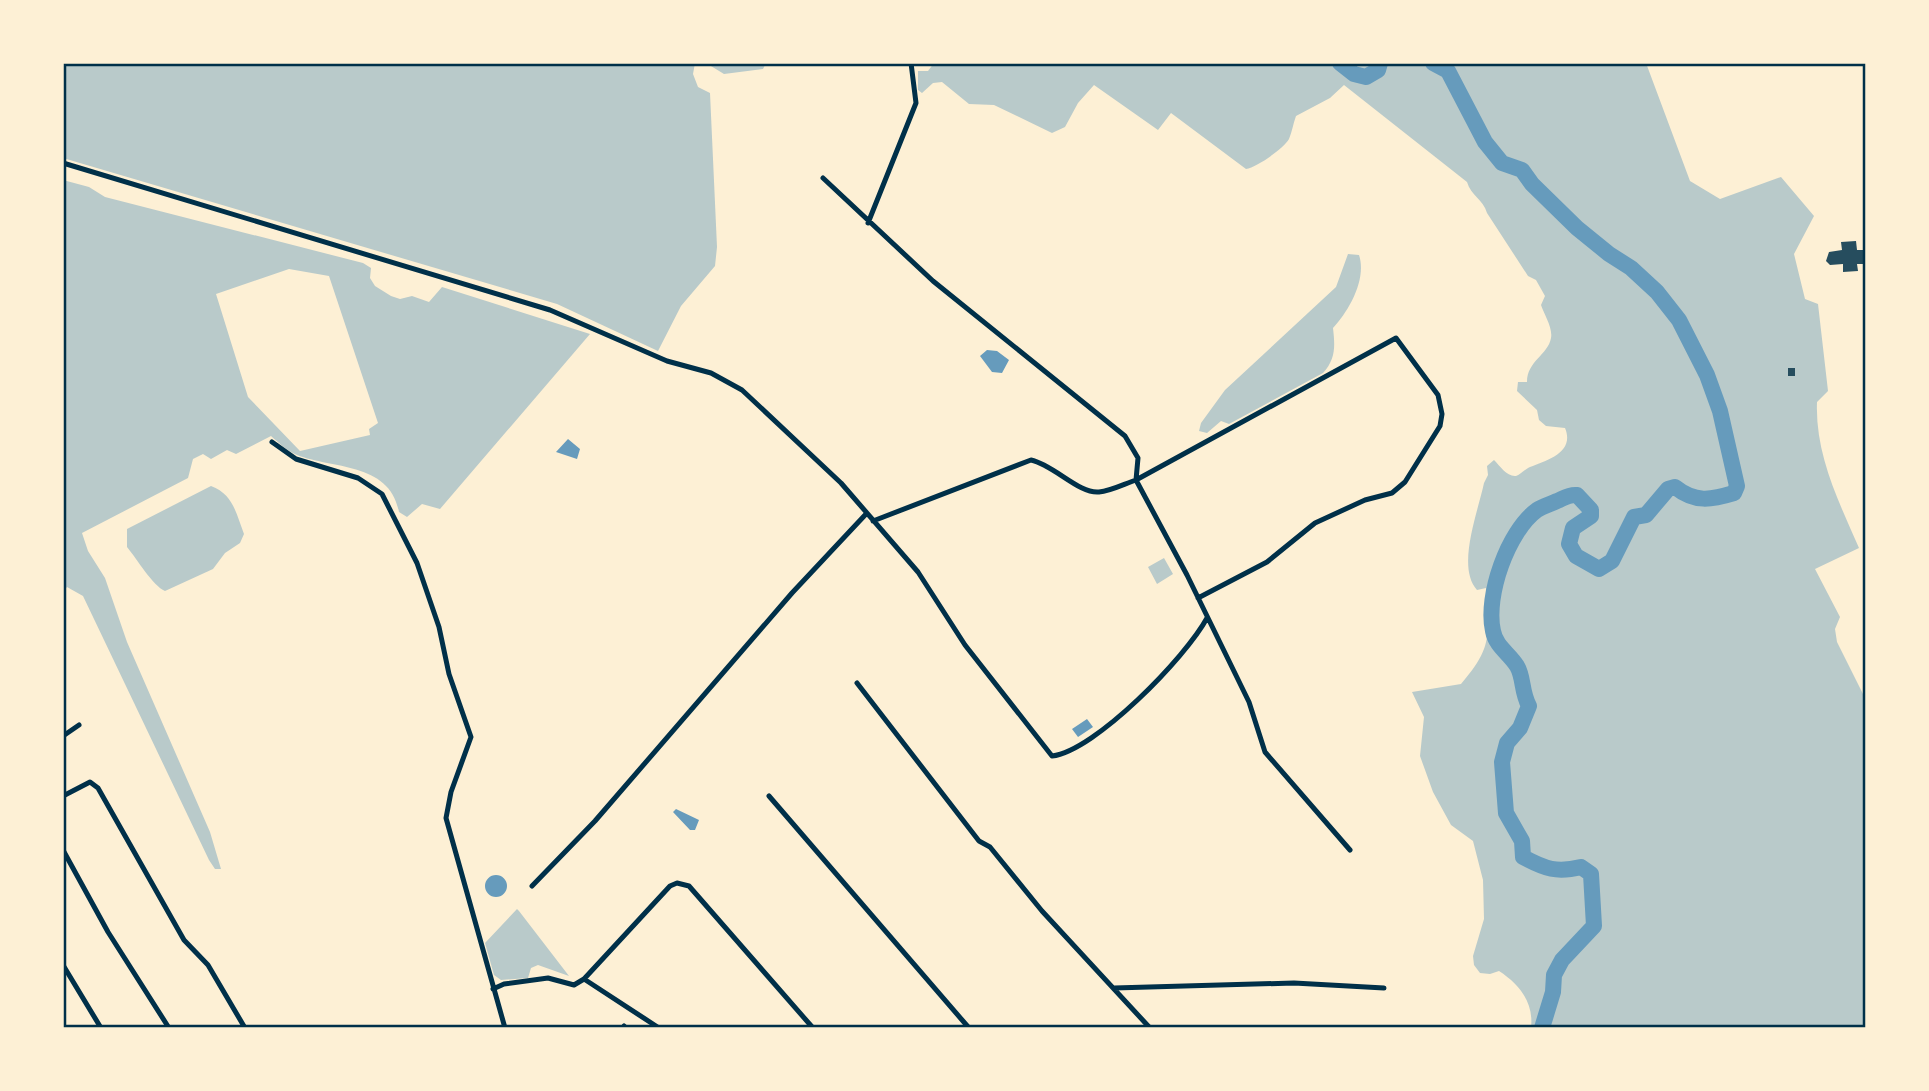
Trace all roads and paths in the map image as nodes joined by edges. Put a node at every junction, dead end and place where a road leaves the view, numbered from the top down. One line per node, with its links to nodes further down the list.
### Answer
1 (911, 63): 4 (street)
2 (63, 163): 7 (street)
3 (823, 178): 4 (street)
4 (868, 223): 6 (street)
5 (272, 442): 23 (street)
6 (1136, 480): 8 (street); 9 (street); 9 (street)
7 (866, 513): 8 (street); 18 (street)
8 (873, 521): 10 (street)
9 (1198, 598): 10 (street)
10 (1207, 618): 17 (street)
11 (857, 683): 21 (street)
12 (79, 725): 13 (street)
13 (63, 736)
14 (63, 796): 26 (street)
15 (769, 796): 30 (street)
16 (63, 850): 25 (street)
17 (1350, 850)
18 (532, 886)
19 (63, 965): 24 (street)
20 (584, 979): 23 (street); 28 (street); 29 (street)
21 (1114, 988): 22 (street); 31 (street)
22 (1384, 988)
23 (493, 989): 27 (street)
24 (102, 1028)
25 (169, 1028)
26 (245, 1028)
27 (505, 1028)
28 (659, 1028)
29 (813, 1028)
30 (969, 1028)
31 (1150, 1028)

